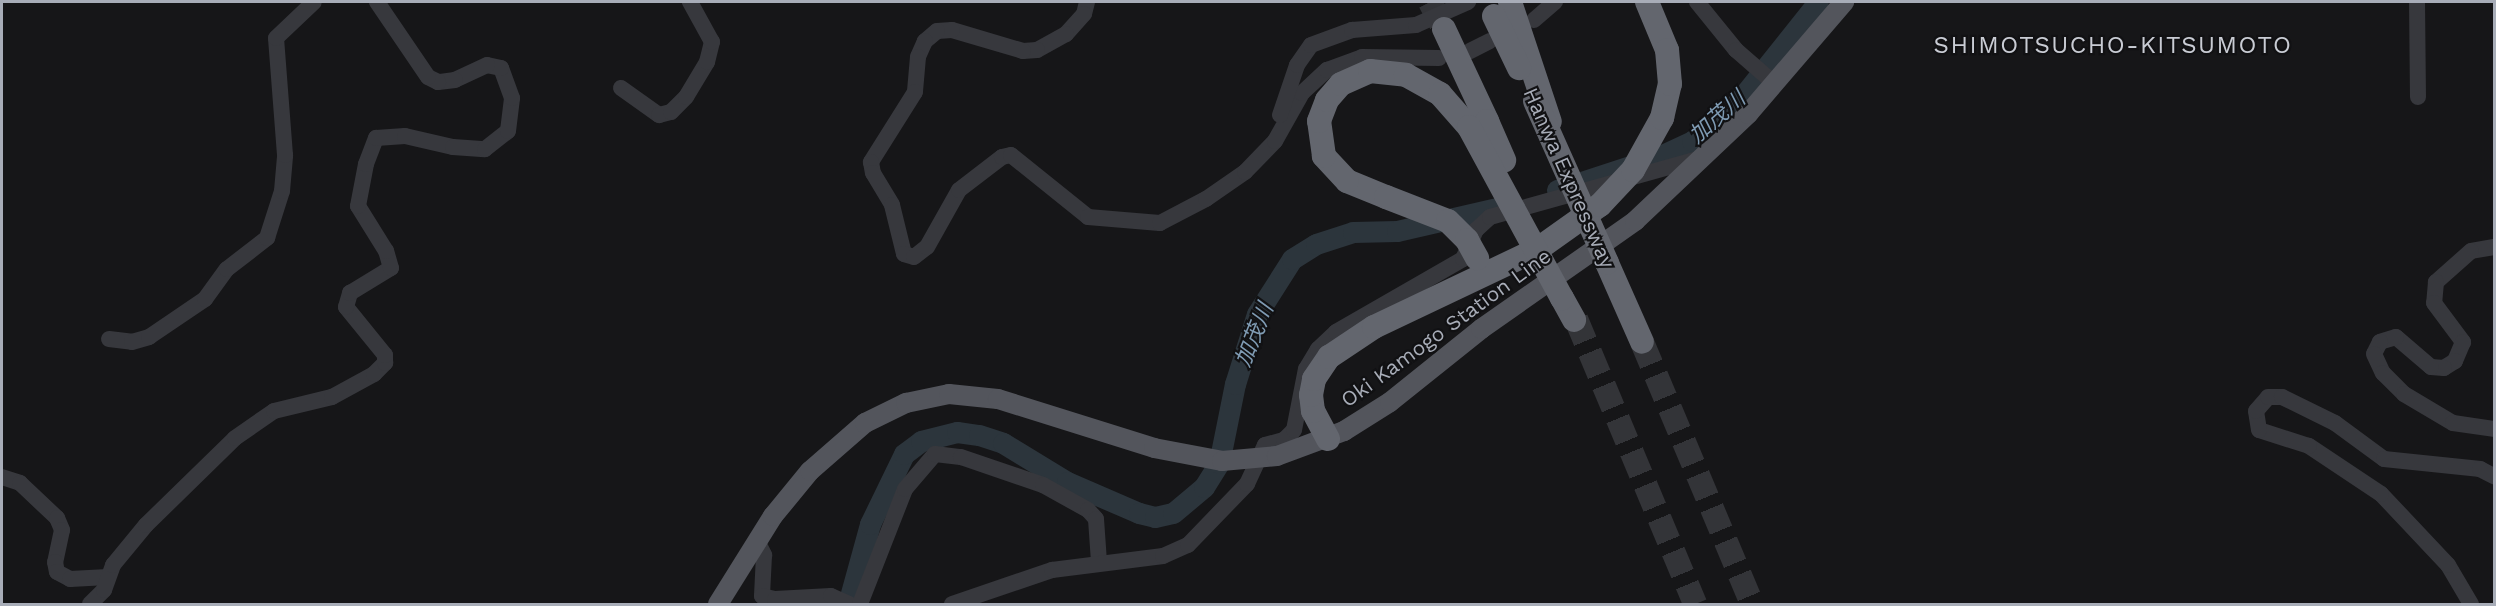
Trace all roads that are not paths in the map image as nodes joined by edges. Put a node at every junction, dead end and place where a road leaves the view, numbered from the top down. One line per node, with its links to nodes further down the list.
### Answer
1 (314, 2): 26 (street)
2 (377, 2): 35 (street)
3 (690, 2): 18 (street)
4 (1087, 2): 21 (street)
5 (1468, 2): 21 (street)
6 (1555, 2): 12 (street)
7 (1697, 2): 17 (street)
8 (1844, 2): 17 (main road, Oki Kamogo Station Line)
9 (2417, 2): 19 (street)
10 (1648, 5): 24 (highway, bridge)
11 (1502, 8): 27 (highway, Hanwa Expressway, bridge)
12 (1534, 20)
13 (1444, 29): 20 (highway)
14 (1490, 41): 15 (street)
15 (1470, 51)
16 (1439, 58): 21 (street)
17 (1772, 82): 22 (main road, Oki Kamogo Station Line)
18 (621, 88)
19 (2418, 97)
20 (1478, 124): 24 (highway, bridge); 25 (highway, bridge)
21 (1270, 148)
22 (1701, 158): 29 (main road, Oki Kamogo Station Line); 30 (street)
23 (2494, 247): 28 (street)
24 (1477, 269): 29 (highway)
25 (1575, 319)
26 (109, 339)
27 (1642, 342)
28 (2494, 429)
29 (1328, 439): 30 (main road, Oki Kamogo Station Line)
30 (1250, 461): 33 (main road, Oki Kamogo Station Line); 34 (street)
31 (2494, 476): 41 (street)
32 (2, 477): 35 (street)
33 (757, 540): 37 (main road, Oki Kamogo Station Line); 38 (street)
34 (1099, 562): 39 (street); 40 (street)
35 (108, 577): 36 (street)
36 (90, 604)
37 (718, 604)
38 (849, 604)
39 (860, 604)
40 (952, 604)
41 (2470, 604)

